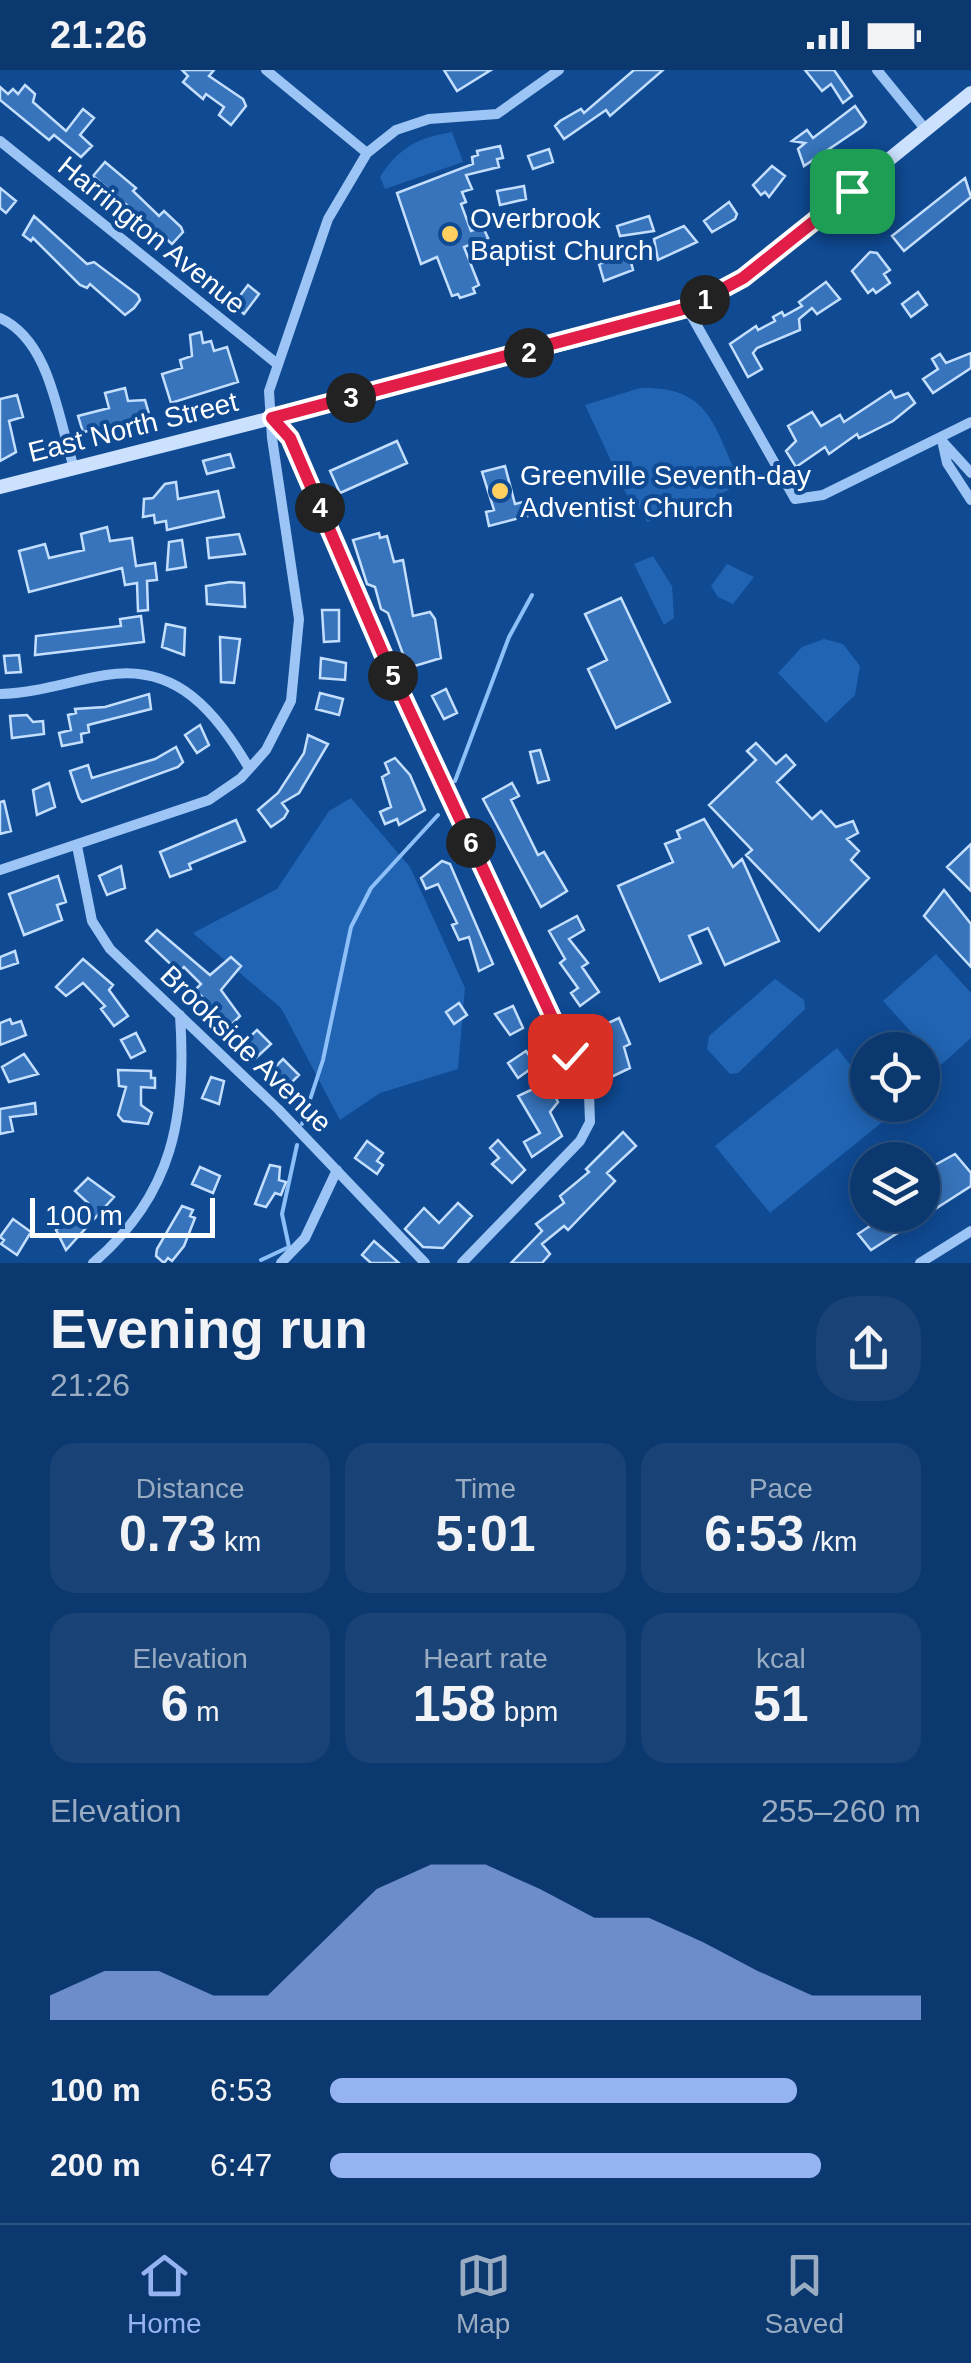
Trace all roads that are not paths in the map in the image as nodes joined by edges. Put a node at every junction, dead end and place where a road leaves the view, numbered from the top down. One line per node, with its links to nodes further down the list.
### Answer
1 (266, 70): 7 (street)
2 (559, 70): 7 (street)
3 (877, 70): 5 (street)
4 (971, 92): 5 (main road, East North Street)
5 (926, 130): 8 (main road, East North Street)
6 (0, 141): 10 (street, Harrington Avenue)
7 (367, 153): 10 (street)
8 (687, 308): 11 (main road, East North Street); 13 (street)
9 (0, 318): 14 (street)
10 (276, 364): 11 (street)
11 (272, 418): 14 (main road, East North Street); 19 (street); 28 (street)
12 (971, 422): 13 (street)
13 (942, 440): 15 (street); 17 (street)
14 (74, 468): 16 (main road, East North Street)
15 (971, 474)
16 (0, 487)
17 (971, 500)
18 (0, 694): 19 (street)
19 (249, 768): 20 (street)
20 (77, 846): 21 (street); 22 (street, Brookside Avenue)
21 (0, 870)
22 (180, 1016): 23 (street, Brookside Avenue); 25 (street)
23 (337, 1170): 26 (street); 27 (street, Brookside Avenue)
24 (971, 1231): 29 (street)
25 (92, 1263)
26 (281, 1263)
27 (425, 1263)
28 (462, 1263)
29 (920, 1263)

